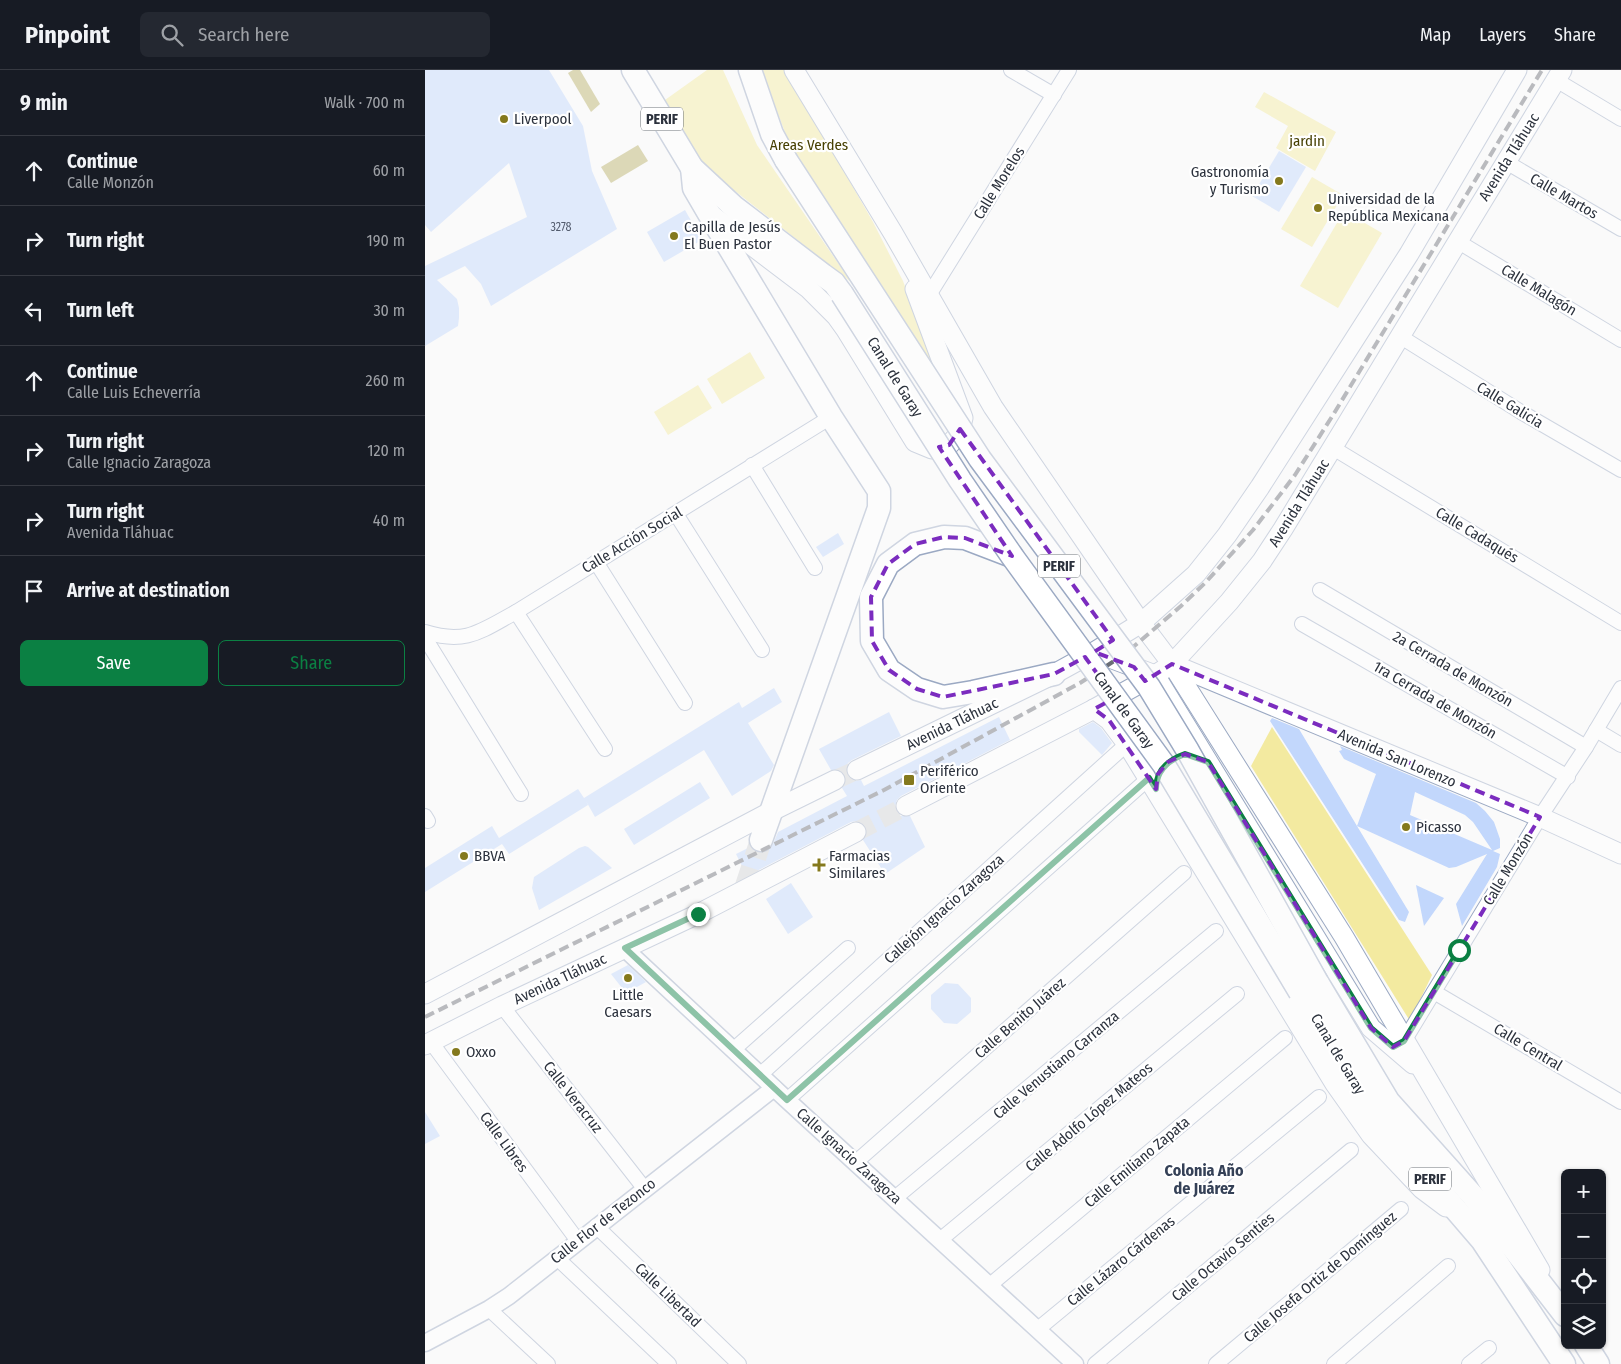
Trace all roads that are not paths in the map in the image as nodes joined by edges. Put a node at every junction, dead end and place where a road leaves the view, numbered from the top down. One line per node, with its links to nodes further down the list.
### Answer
1 (633, 70): 11 (highway, PERIF)
2 (750, 70): 63 (highway, Canal de Garay / PERIF, bridge)
3 (794, 70): 14 (main road, Canal de Garay)
4 (1011, 70): 8 (street)
5 (1069, 70): 8 (street, Calle Morelos)
6 (1517, 70): 29 (main road, Avenida Tláhuac)
7 (1559, 75): 9 (street); 10 (main road, Avenida Tláhuac)
8 (1054, 95): 16 (street, Calle Morelos)
9 (1621, 119)
10 (1506, 162): 13 (street, Calle Martos); 15 (main road, Avenida Tláhuac)
11 (692, 168): 12 (highway); 24 (highway, Canal de Garay / PERIF, bridge)
12 (708, 212): 14 (main road); 19 (highway)
13 (1621, 229)
14 (893, 232): 16 (main road, Canal de Garay)
15 (1457, 241): 17 (main road, Avenida Tláhuac); 18 (street, Calle Malagón)
16 (929, 295): 29 (main road, Canal de Garay)
17 (1401, 336): 20 (main road, Avenida Tláhuac); 22 (street, Calle Galicia)
18 (1621, 340)
19 (831, 417): 21 (street, Calle Acción Social); 54 (highway)
20 (1333, 448): 30 (street, Calle Cadaqués); 36 (main road, Avenida Tláhuac)
21 (752, 465): 23 (street, Calle Acción Social); 26 (street)
22 (1621, 470)
23 (676, 514): 25 (street, Calle Acción Social); 34 (street)
24 (1012, 556): 37 (highway); 63 (highway, Canal de Garay / PERIF, bridge)
25 (597, 562): 28 (street, Calle Acción Social); 40 (street)
26 (815, 568)
27 (1320, 590): 45 (street, 2a Cerrada de Monzón)
28 (516, 612): 32 (street, Calle Acción Social); 46 (street)
29 (1141, 623): 35 (main road, Avenida Tláhuac); 36 (main road, Canal de Garay)
30 (1621, 623)
31 (1302, 624): 49 (street, 1ra Cerrada de Monzón)
32 (425, 632)
33 (425, 638): 52 (street)
34 (762, 650)
35 (1094, 652): 37 (main road, Avenida Tláhuac); 38 (main road)
36 (1172, 664): 38 (main road, Avenida Tláhuac); 55 (main road, Avenida San Lorenzo); 70 (main road, Canal de Garay)
37 (1054, 674): 48 (main road, Avenida Tláhuac)
38 (1155, 675): 41 (main road, Avenida Tláhuac); 47 (main road)
39 (1621, 688): 42 (street, Calle Monzón)
40 (685, 703)
41 (1094, 709): 43 (main road); 53 (main road, Avenida Tláhuac)
42 (1596, 730): 44 (street); 45 (street, Calle Monzón)
43 (1127, 744): 51 (main road); 72 (street, Callejón Ignacio Zaragoza)
44 (1621, 745)
45 (1587, 747): 49 (street, Calle Monzón)
46 (605, 749)
47 (1208, 762): 51 (main road); 70 (main road)
48 (857, 770)
49 (1568, 777): 55 (street, Calle Monzón)
50 (835, 780): 54 (main road)
51 (1152, 784): 75 (street); 83 (main road)
52 (521, 794)
53 (906, 806)
54 (770, 812): 57 (highway); 65 (main road)
55 (1540, 818): 58 (main road, Avenida San Lorenzo); 64 (street, Calle Monzón)
56 (856, 832): 61 (main road, Avenida Tláhuac)
57 (761, 840)
58 (1621, 854)
59 (1184, 873): 78 (street, Calle Benito Juárez)
60 (1216, 931): 80 (street, Calle Venustiano Carranza)
61 (625, 948): 67 (main road, Avenida Tláhuac); 71 (street, Calle Ignacio Zaragoza)
62 (848, 948): 71 (street)
63 (1309, 987): 83 (highway, Canal de Garay / PERIF); 91 (highway, Canal de Garay / PERIF)
64 (1434, 992): 70 (street, Calle Monzón); 76 (street, Calle Central)
65 (425, 994)
66 (1237, 994): 84 (street, Calle Adolfo López Mateos)
67 (502, 1006): 69 (main road, Avenida Tláhuac); 79 (street, Calle Veracruz)
68 (1285, 1038): 88 (street, Calle Emiliano Zapata)
69 (428, 1044): 85 (street, Calle Libres)
70 (1399, 1044): 89 (main road, Canal de Garay)
71 (733, 1050): 72 (street, Calle Ignacio Zaragoza)
72 (761, 1074): 73 (street, Calle Ignacio Zaragoza)
73 (774, 1088): 75 (street, Calle Ignacio Zaragoza); 79 (street, Calle Flor de Tezonco)
74 (1319, 1098): 92 (street, Calle Lázaro Cárdenas)
75 (787, 1100): 78 (street, Calle Ignacio Zaragoza)
76 (1621, 1102)
77 (1351, 1150): 100 (street, Calle Octavio Senties)
78 (856, 1162): 80 (street, Calle Ignacio Zaragoza)
79 (644, 1188): 82 (street, Calle Flor de Tezonco)
80 (895, 1198): 84 (street, Calle Ignacio Zaragoza)
81 (1401, 1209): 101 (street, Calle Josefa Ortiz de Domínguez)
82 (596, 1226): 85 (street, Calle Flor de Tezonco); 98 (street, Calle Libertad)
83 (1471, 1226): 104 (highway, Canal de Garay / PERIF)
84 (941, 1240): 88 (street, Calle Ignacio Zaragoza)
85 (578, 1242): 86 (street, Calle Flor de Tezonco)
86 (557, 1258): 90 (street, Calle Flor de Tezonco); 97 (street)
87 (1448, 1266): 102 (street)
88 (990, 1285): 92 (street, Calle Ignacio Zaragoza)
89 (1561, 1307)
90 (489, 1308): 93 (street, Calle Flor de Tezonco); 96 (street)
91 (1561, 1309)
92 (1038, 1329): 99 (street, Calle Ignacio Zaragoza)
93 (425, 1343)
94 (1489, 1348): 103 (street)
95 (1589, 1349): 105 (highway)
96 (548, 1364)
97 (669, 1364)
98 (739, 1364)
99 (1075, 1364)
100 (1095, 1364)
101 (1216, 1364)
102 (1334, 1364)
103 (1469, 1364)
104 (1564, 1364)
105 (1598, 1364)

